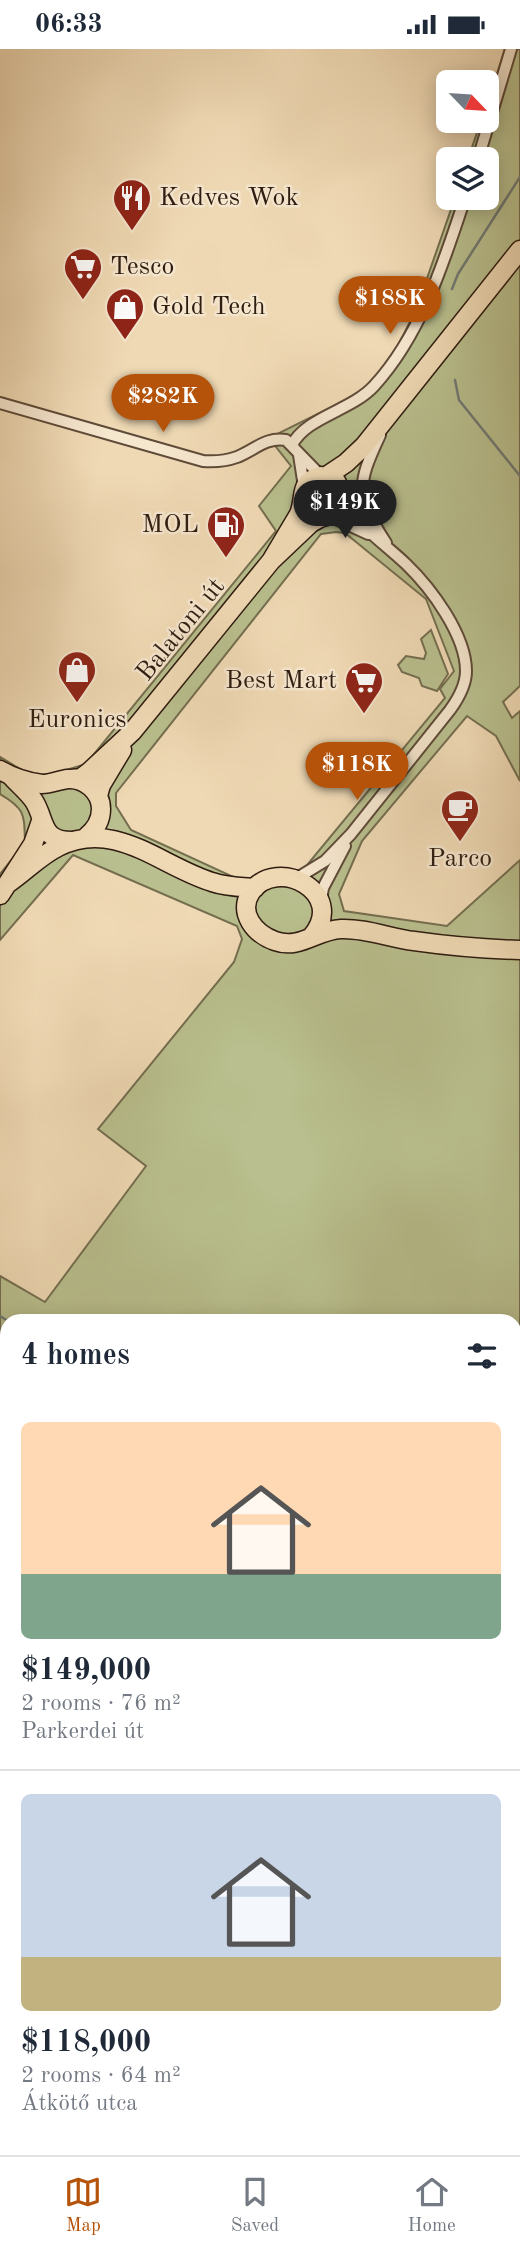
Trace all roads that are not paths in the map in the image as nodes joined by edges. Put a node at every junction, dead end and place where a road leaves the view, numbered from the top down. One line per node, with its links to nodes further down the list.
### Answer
1 (511, 49): 2 (street)
2 (482, 147)
3 (460, 210): 8 (street)
4 (520, 250): 6 (main road, Balatoni út)
5 (0, 403): 8 (street)
6 (389, 416): 7 (main road, Balatoni út); 15 (street)
7 (364, 446): 9 (main road, Balatoni út); 11 (main road, Balatoni út)
8 (296, 450): 9 (street); 10 (street)
9 (323, 476): 10 (main road, Balatoni út); 11 (main road)
10 (304, 487): 12 (main road, Balatoni út)
11 (342, 495): 13 (main road, Balatoni út); 14 (street)
12 (303, 505): 13 (main road); 16 (main road, Balatoni út)
13 (324, 517): 14 (street); 16 (main road, Balatoni út)
14 (372, 535): 15 (street)
15 (391, 551): 22 (street)
16 (271, 561): 17 (main road, Balatoni út)
17 (132, 732): 19 (main road, Balatoni út); 20 (main road, Balatoni út)
18 (5, 773): 19 (main road); 21 (main road)
19 (63, 781): 20 (main road); 21 (main road)
20 (99, 804): 23 (main road); 24 (main road)
21 (40, 818): 23 (main road); 27 (main road)
22 (351, 834): 25 (street); 29 (street)
23 (79, 839): 24 (main road); 27 (main road)
24 (131, 844): 26 (main road)
25 (295, 880): 28 (main road); 29 (main road)
26 (213, 883): 28 (main road); 30 (main road)
27 (5, 888)
28 (255, 888): 30 (main road)
29 (322, 905): 31 (main road); 32 (main road)
30 (247, 914): 32 (main road)
31 (363, 930): 32 (main road); 33 (main road)
32 (313, 936)
33 (520, 950)

